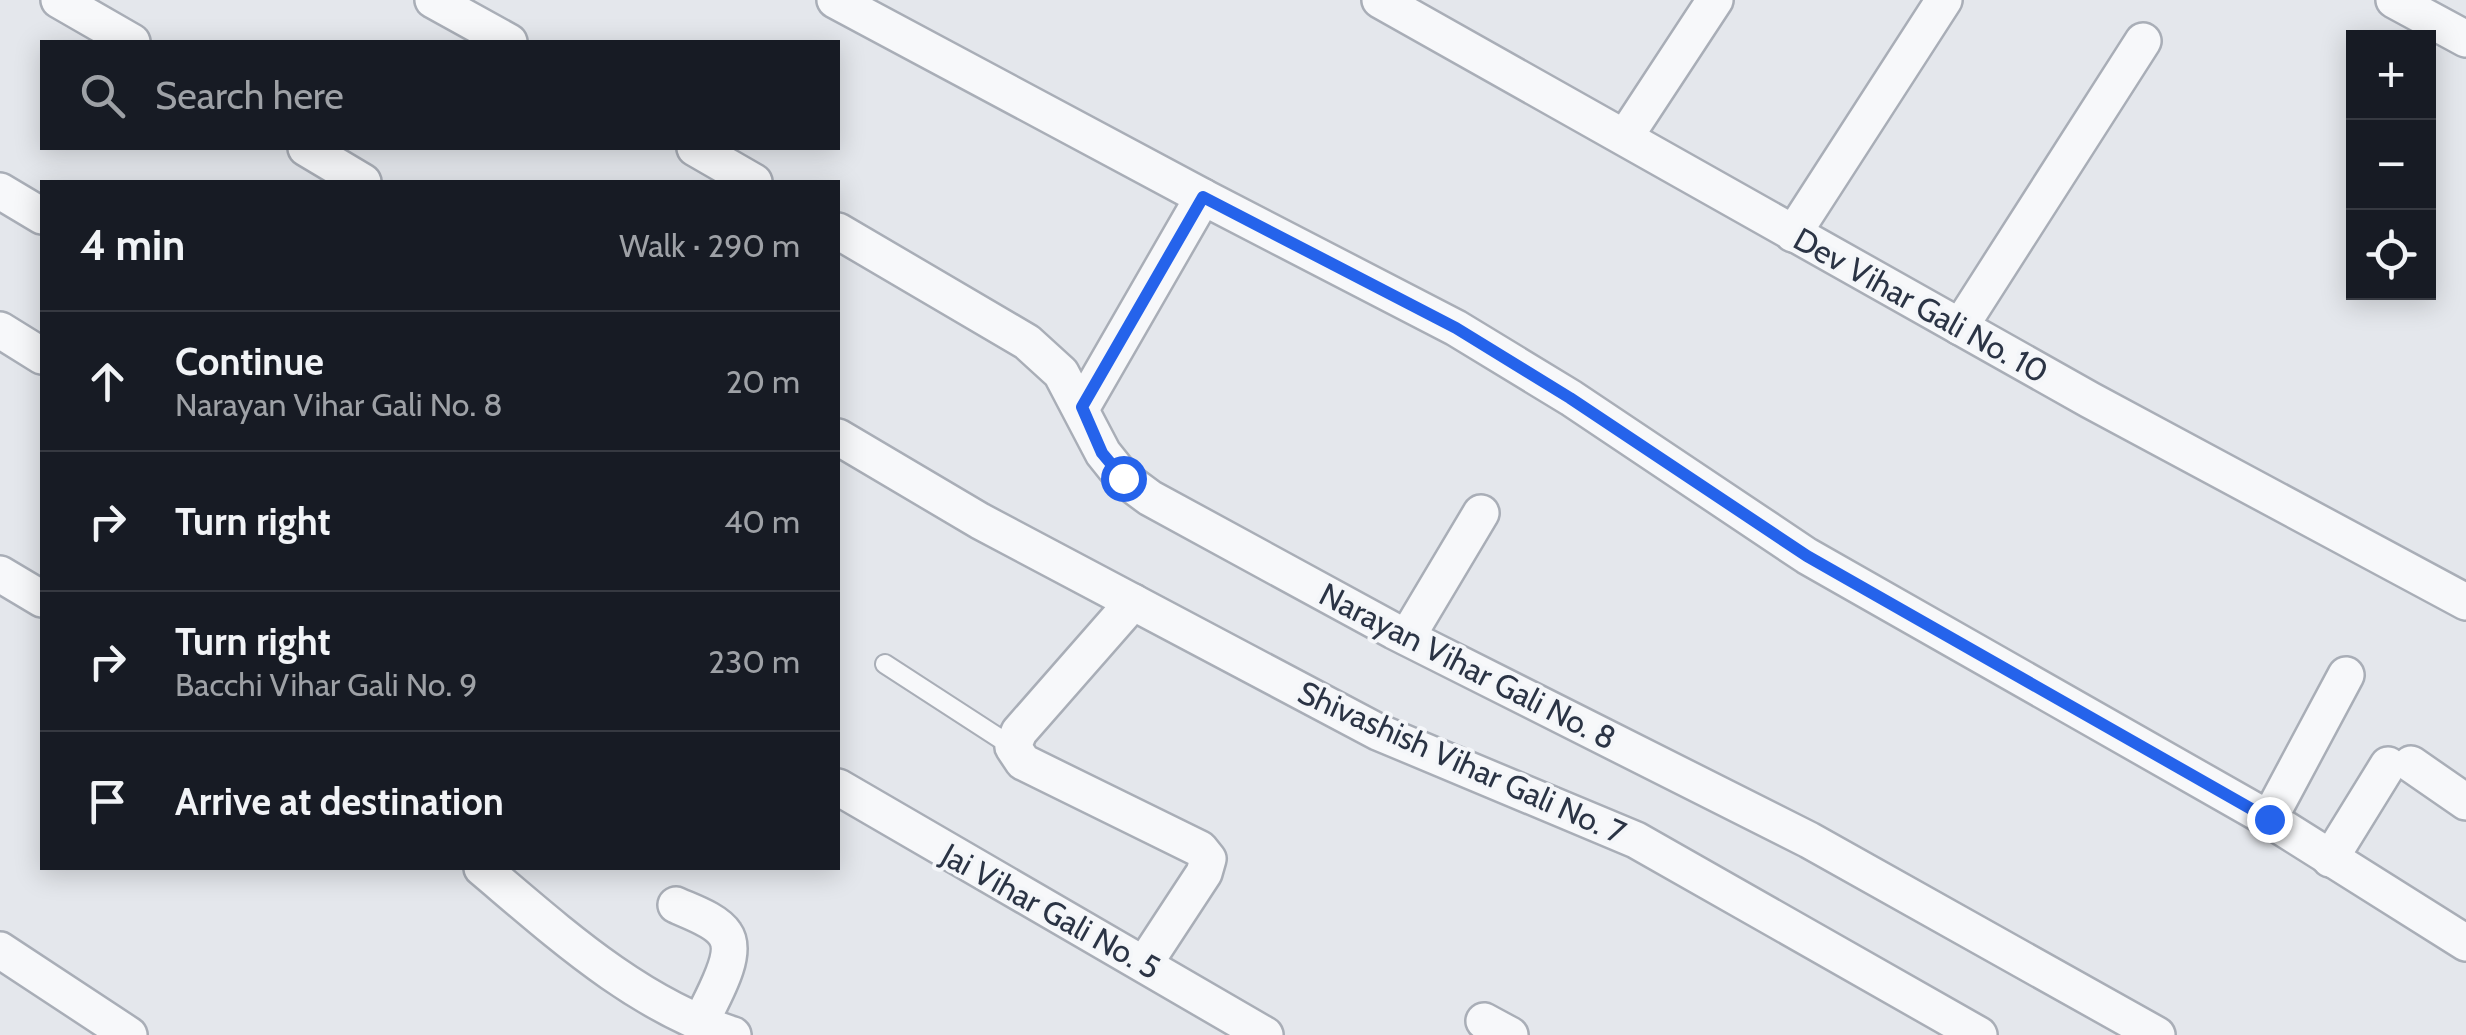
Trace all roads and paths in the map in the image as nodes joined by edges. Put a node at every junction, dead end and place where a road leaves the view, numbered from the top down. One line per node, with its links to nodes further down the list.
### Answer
1 (59, 0): 9 (street)
2 (434, 0): 10 (street)
3 (834, 0): 18 (street)
4 (1380, 0): 12 (street, Dev Vihar Gali No. 10)
5 (1714, 0): 12 (street)
6 (1944, 0): 21 (street)
7 (2394, 0): 8 (street)
8 (2466, 39)
9 (129, 40)
10 (505, 40)
11 (2143, 41): 22 (street)
12 (1625, 137): 21 (street, Dev Vihar Gali No. 10)
13 (309, 150): 15 (street)
14 (698, 150): 16 (street)
15 (360, 180)
16 (750, 180)
17 (0, 190): 19 (street)
18 (1203, 197): 25 (street); 38 (street)
19 (40, 215)
20 (840, 232): 25 (street, Narayan Vihar Gali No. 8)
21 (1794, 234): 22 (street, Dev Vihar Gali No. 10)
22 (1960, 327): 31 (street, Dev Vihar Gali No. 10)
23 (0, 330): 24 (street)
24 (40, 355)
25 (1082, 407): 32 (street, Narayan Vihar Gali No. 8)
26 (840, 438): 30 (street, Shivashish Vihar Gali No. 7)
27 (1482, 513): 32 (street)
28 (0, 574): 29 (street)
29 (40, 598)
30 (1133, 602): 35 (street); 48 (street, Shivashish Vihar Gali No. 7)
31 (2466, 602)
32 (1406, 636): 49 (street, Narayan Vihar Gali No. 8)
33 (885, 664): 35 (lane)
34 (2346, 675): 38 (street)
35 (1013, 747): 44 (street)
36 (840, 788): 44 (street, Jai Vihar Gali No. 5)
37 (2466, 802): 39 (street)
38 (2269, 819): 39 (street)
39 (2330, 858): 42 (street)
40 (484, 870): 45 (street)
41 (676, 904): 45 (street)
42 (2466, 943)
43 (0, 950): 46 (street)
44 (1145, 963): 47 (street, Jai Vihar Gali No. 5)
45 (716, 1030)
46 (129, 1035)
47 (1265, 1035)
48 (1980, 1035)
49 (2157, 1035)

